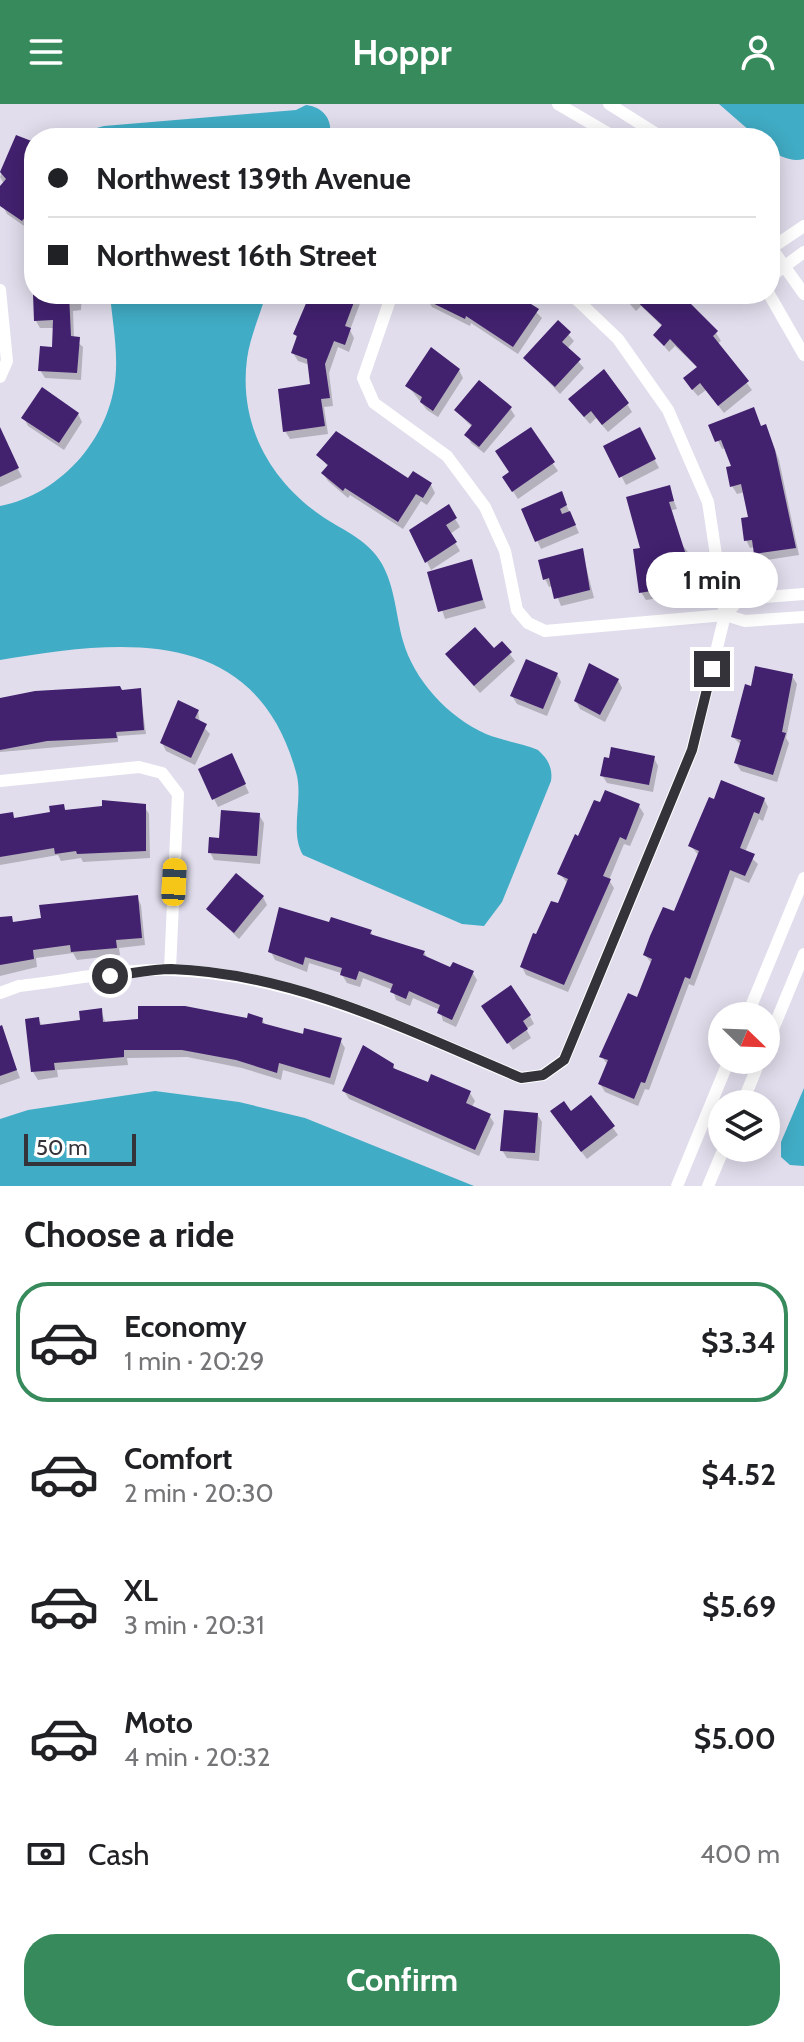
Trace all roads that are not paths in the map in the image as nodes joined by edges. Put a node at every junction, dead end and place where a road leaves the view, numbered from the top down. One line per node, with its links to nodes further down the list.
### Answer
1 (609, 104): 4 (street)
2 (566, 106): 3 (street)
3 (600, 128)
4 (647, 128)
5 (804, 226): 6 (street)
6 (780, 242)
7 (804, 252): 9 (street)
8 (780, 260): 9 (street)
9 (785, 266): 10 (street); 12 (street)
10 (780, 270)
11 (0, 290): 17 (street)
12 (804, 294)
13 (389, 304): 19 (street)
14 (581, 304): 19 (street)
15 (775, 304): 16 (street)
16 (804, 355)
17 (0, 377)
18 (804, 594): 19 (street)
19 (725, 615): 20 (street); 24 (street)
20 (804, 617)
21 (0, 781): 24 (street)
22 (804, 878): 26 (street)
23 (804, 954): 27 (street)
24 (170, 969): 25 (street)
25 (0, 993)
26 (753, 1002)
27 (780, 1012)
28 (723, 1074): 30 (street)
29 (718, 1162): 31 (street)
30 (677, 1186)
31 (708, 1186)

